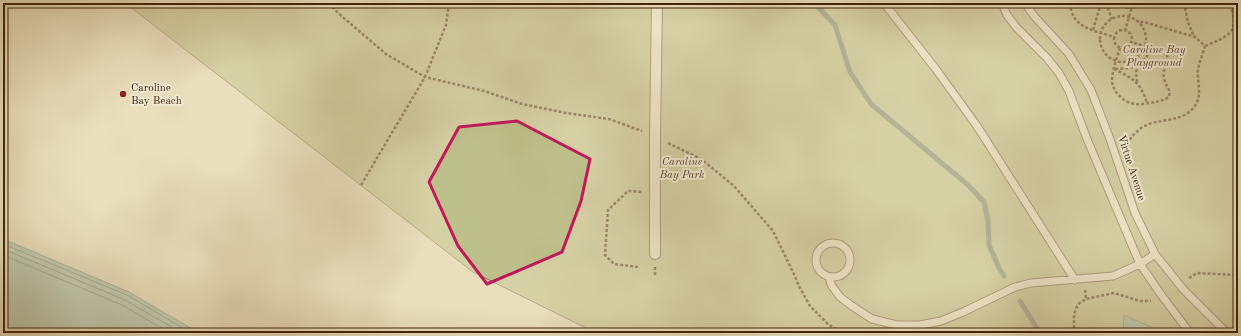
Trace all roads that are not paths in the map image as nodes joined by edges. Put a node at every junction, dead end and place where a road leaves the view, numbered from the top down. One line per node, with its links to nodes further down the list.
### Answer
1 (657, 3): 5 (street)
2 (884, 3): 9 (lane)
3 (1002, 3): 7 (lane)
4 (1025, 3): 6 (lane, Virtue Avenue)
5 (655, 254)
6 (1155, 254): 7 (lane); 11 (lane, Virtue Avenue)
7 (1140, 264): 9 (lane); 10 (lane)
8 (831, 277): 8 (lane); 9 (lane)
9 (1075, 280)
10 (1192, 333)
11 (1228, 333)

